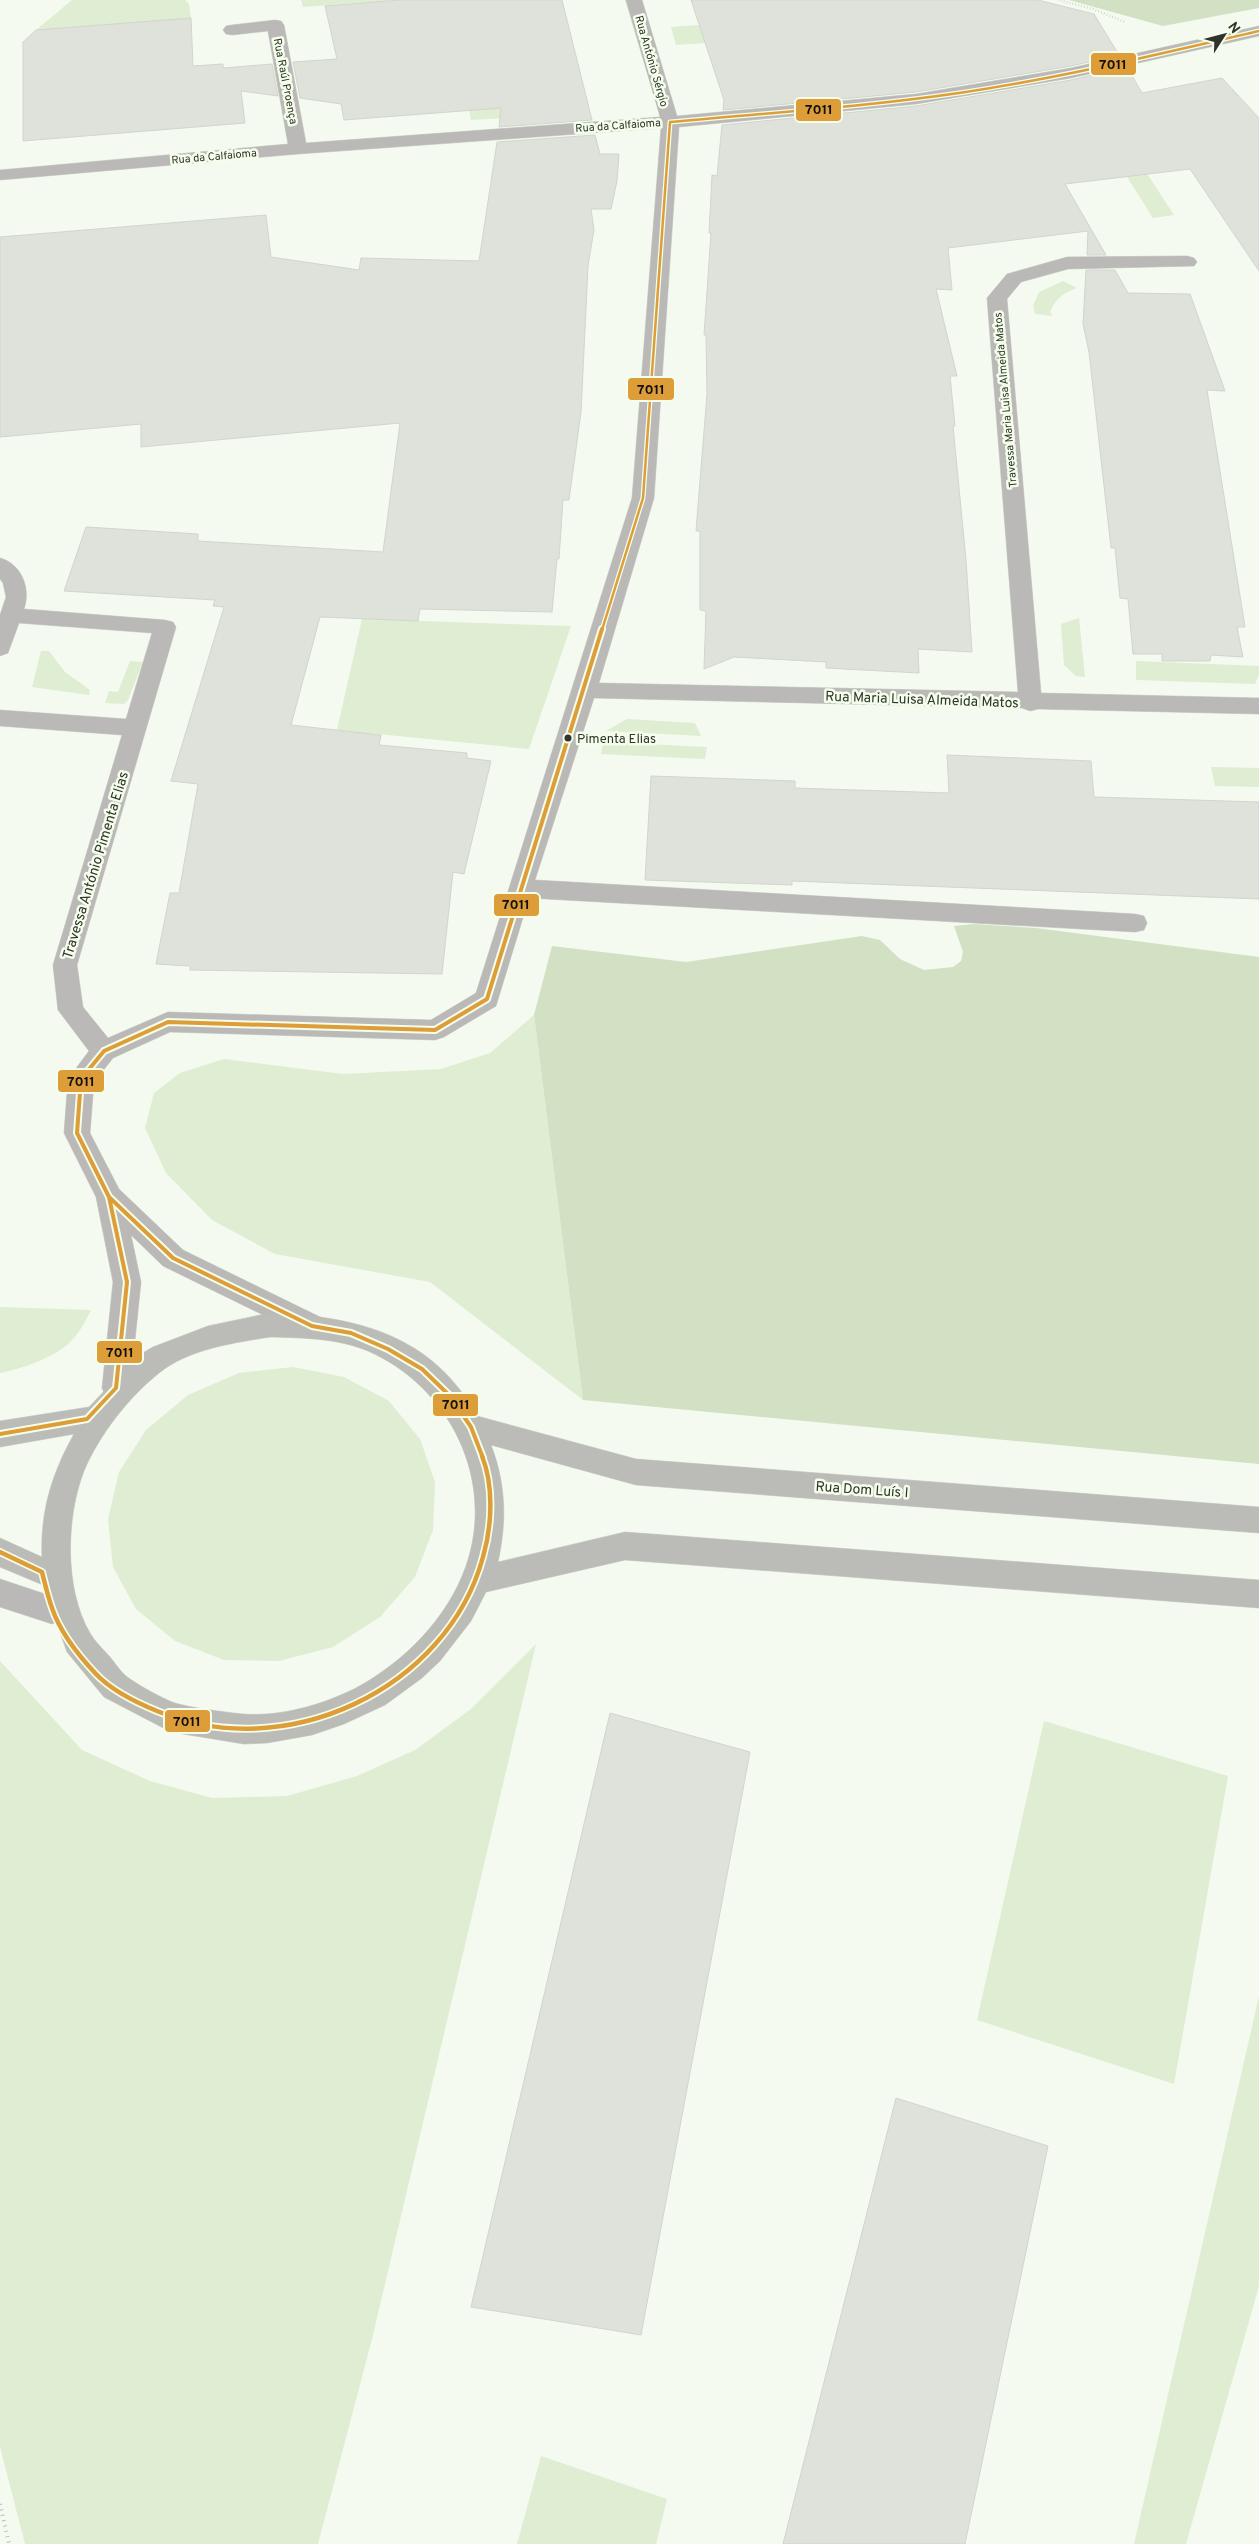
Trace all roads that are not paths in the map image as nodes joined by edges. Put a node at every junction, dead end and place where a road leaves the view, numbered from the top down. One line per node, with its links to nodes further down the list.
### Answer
1 (634, 0): 4 (street, Rua António Sérgio)
2 (232, 30): 5 (street, Rua Raúl Proença)
3 (1259, 31): 4 (street, Rua da Calfaioma)
4 (670, 122): 5 (street, Rua da Calfaioma); 11 (street)
5 (298, 149): 6 (street, Rua da Calfaioma)
6 (0, 175)
7 (1187, 262): 12 (street, Travessa Maria Luisa Almeida Matos)
8 (0, 565): 9 (street)
9 (12, 615): 10 (street); 15 (street, Travessa António Pimenta Elias)
10 (0, 648)
11 (585, 690): 12 (street, Rua Maria Luisa Almeida Matos); 16 (street)
12 (1030, 702): 13 (street, Rua Maria Luisa Almeida Matos)
13 (1259, 706)
14 (0, 718): 15 (street)
15 (136, 728): 18 (street, Travessa António Pimenta Elias)
16 (520, 888): 17 (street); 18 (street)
17 (1135, 923)
18 (104, 1051): 19 (street)
19 (109, 1198): 20 (street); 21 (street)
20 (312, 1326): 21 (main road); 23 (main road)
21 (116, 1388): 22 (main road)
22 (87, 1419): 24 (main road); 27 (main road)
23 (471, 1427): 25 (main road, Rua Dom Luís I); 28 (main road)
24 (5, 1431)
25 (1259, 1520)
26 (0, 1552): 27 (main road)
27 (42, 1572): 31 (main road)
28 (477, 1580): 30 (main road); 31 (main road)
29 (0, 1593): 31 (street)
30 (1259, 1594)
31 (52, 1610)

